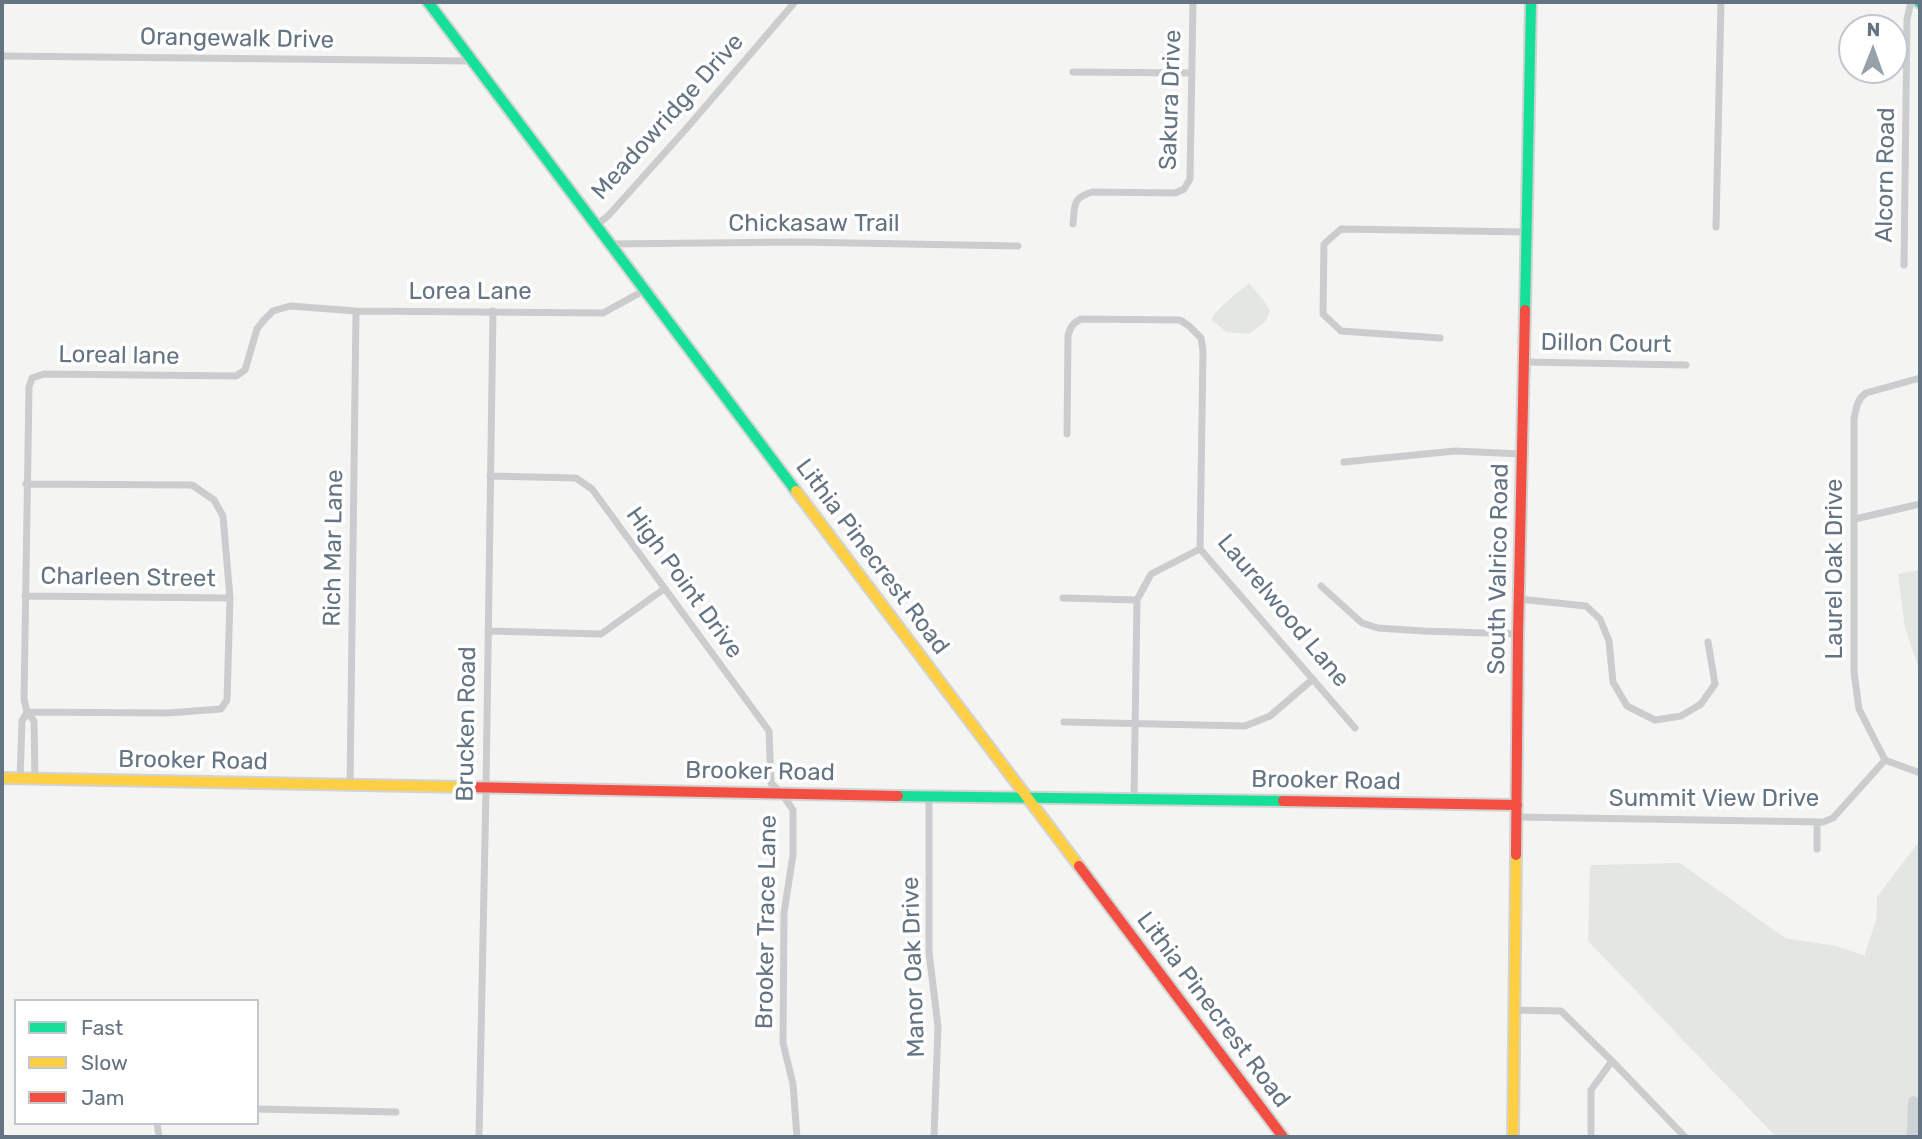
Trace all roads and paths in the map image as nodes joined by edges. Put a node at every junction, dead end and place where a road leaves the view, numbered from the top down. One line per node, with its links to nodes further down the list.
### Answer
1 (428, 2): 8 (street, Lithia Pinecrest Road)
2 (795, 2): 12 (street, Meadowridge Drive)
3 (1193, 2): 10 (street, Sakura Drive)
4 (1531, 2): 14 (street, South Valrico Road)
5 (1721, 2): 13 (street)
6 (1911, 2): 17 (street, Alcorn Road)
7 (2, 56): 8 (street, Orangewalk Drive)
8 (472, 61): 12 (street, Lithia Pinecrest Road)
9 (1073, 72): 10 (street)
10 (1192, 73): 11 (street, Sakura Drive)
11 (1073, 224)
12 (596, 225): 15 (street, Lithia Pinecrest Road)
13 (1716, 227)
14 (1526, 232): 22 (street); 23 (street, South Valrico Road)
15 (610, 244): 16 (street, Chickasaw Trail); 18 (street, Lithia Pinecrest Road)
16 (1018, 246)
17 (1904, 265)
18 (645, 290): 21 (street, Lorea Lane); 60 (street, Lithia Pinecrest Road)
19 (290, 306): 20 (street, Lorea Lane); 30 (street, Loreal lane)
20 (356, 311): 21 (street, Lorea Lane); 56 (street, Rich Mar Lane)
21 (492, 311): 29 (street, Brucken Road)
22 (1440, 338)
23 (1524, 362): 24 (street, Dillon Court); 27 (street, South Valrico Road)
24 (1686, 365)
25 (1920, 379): 32 (street, Laurel Oak Drive)
26 (1066, 434): 33 (street, Laurelwood Lane)
27 (1522, 454): 28 (street); 39 (street, South Valrico Road)
28 (1344, 461)
29 (490, 476): 35 (street, High Point Drive); 41 (street, Brucken Road)
30 (26, 484): 36 (street, Loreal lane); 37 (street)
31 (1920, 503): 32 (street)
32 (1855, 519): 51 (street, Laurel Oak Drive)
33 (1200, 549): 40 (street); 44 (street, Laurelwood Lane)
34 (1321, 586): 42 (street)
35 (664, 589): 41 (street); 58 (street, High Point Drive)
36 (25, 596): 37 (street, Charleen Street); 45 (street, Loreal lane)
37 (230, 598): 45 (street)
38 (1063, 598): 40 (street)
39 (1520, 599): 42 (street, South Valrico Road); 43 (street)
40 (1137, 600): 47 (street)
41 (488, 631): 57 (street, Brucken Road)
42 (1518, 634): 62 (street, South Valrico Road)
43 (1708, 642)
44 (1313, 679): 47 (street); 48 (street, Laurelwood Lane)
45 (27, 712): 49 (street, Loreal lane); 50 (street, Loreal lane)
46 (1065, 722): 47 (street)
47 (1135, 725): 61 (street)
48 (1355, 728)
49 (21, 743): 50 (street); 54 (street, Loreal lane)
50 (34, 743): 55 (street, Loreal lane)
51 (1885, 760): 52 (street); 64 (street, Summit View Drive)
52 (1920, 773)
53 (2, 778): 54 (street, Brooker Road)
54 (20, 779): 55 (street, Brooker Road)
55 (35, 779): 56 (street, Brooker Road)
56 (350, 786): 57 (street, Brooker Road)
57 (486, 788): 58 (street, Brooker Road); 70 (street, Brucken Road)
58 (782, 794): 59 (street, Brooker Road); 71 (street, Brooker Trace Lane)
59 (929, 795): 60 (street, Brooker Road); 72 (street, Manor Oak Drive)
60 (1026, 797): 61 (street, Brooker Road); 73 (street, Lithia Pinecrest Road)
61 (1134, 798): 62 (street, Brooker Road)
62 (1517, 804): 63 (street, South Valrico Road)
63 (1517, 817): 64 (street, Summit View Drive); 66 (street, South Valrico Road)
64 (1817, 822): 65 (street)
65 (1816, 849)
66 (1514, 1010): 67 (street); 74 (street, South Valrico Road)
67 (1612, 1061): 75 (street); 76 (street)
68 (259, 1109): 69 (street)
69 (396, 1112)
70 (479, 1137)
71 (797, 1137)
72 (934, 1137)
73 (1283, 1137)
74 (1513, 1137)
75 (1591, 1137)
76 (1685, 1137)

